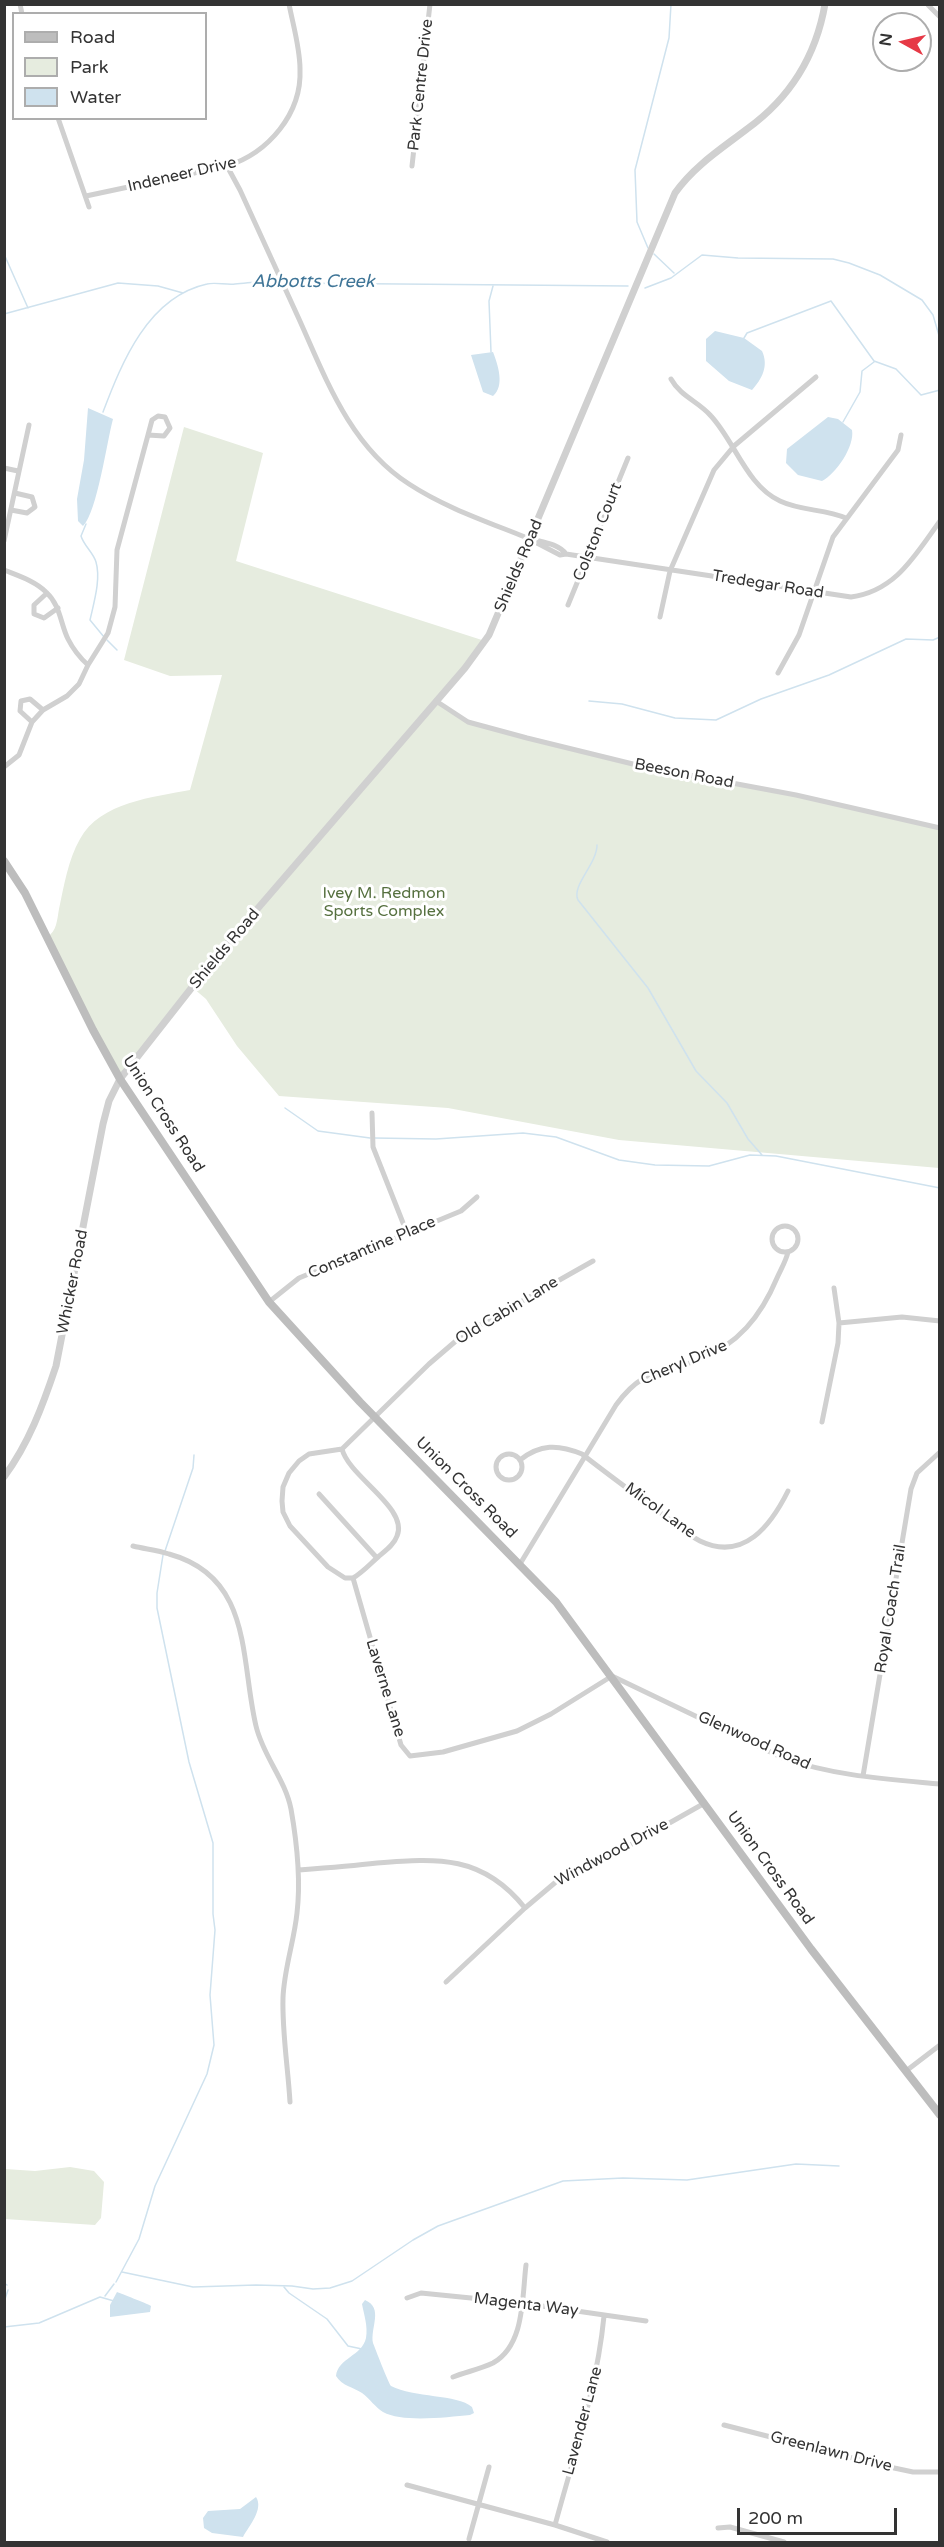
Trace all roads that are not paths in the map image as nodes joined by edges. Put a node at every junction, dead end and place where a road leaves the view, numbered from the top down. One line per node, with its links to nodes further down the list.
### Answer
1 (289, 4): 7 (street, Indeneer Drive)
2 (430, 4): 8 (street, Park Centre Drive)
3 (825, 4): 24 (street, Shields Road)
4 (928, 5): 5 (street)
5 (939, 17)
6 (59, 120): 9 (street)
7 (227, 166): 9 (street, Indeneer Drive); 24 (street, Tredegar Road)
8 (412, 166)
9 (86, 196): 10 (street)
10 (88, 207)
11 (816, 377): 16 (street)
12 (671, 379): 16 (street)
13 (29, 426): 19 (street)
14 (148, 435): 14 (street); 34 (street)
15 (901, 435): 22 (street)
16 (734, 446): 22 (street); 28 (street)
17 (628, 458): 26 (street, Colston Court)
18 (4, 468): 19 (street)
19 (18, 471): 20 (street)
20 (15, 493): 21 (street); 21 (street)
21 (11, 510): 25 (street)
22 (846, 518): 29 (street)
23 (939, 522): 29 (street, Tredegar Road)
24 (531, 539): 26 (street, Tredegar Road); 36 (street, Shields Road)
25 (4, 541)
26 (587, 558): 28 (street, Tredegar Road); 31 (street, Colston Court)
27 (4, 570): 30 (street)
28 (670, 571): 29 (street, Tredegar Road); 33 (street)
29 (814, 592): 35 (street)
30 (47, 593): 32 (street); 32 (street)
31 (568, 605)
32 (58, 608): 34 (street)
33 (660, 616)
34 (88, 665): 37 (street)
35 (778, 672)
36 (436, 701): 40 (street, Beeson Road); 42 (street, Shields Road)
37 (43, 710): 38 (street); 38 (street)
38 (32, 722): 39 (street)
39 (4, 767)
40 (939, 828)
41 (4, 861): 42 (main road, Union Cross Road)
42 (120, 1079): 49 (main road, Union Cross Road); 58 (street, Whicker Road)
43 (372, 1113): 45 (street)
44 (477, 1197): 45 (street, Constantine Place)
45 (407, 1233): 49 (street, Constantine Place)
46 (788, 1252): 46 (street); 56 (street, Cheryl Drive)
47 (593, 1261): 52 (street, Old Cabin Lane)
48 (834, 1288): 51 (street)
49 (269, 1302): 52 (main road, Union Cross Road)
50 (939, 1321): 51 (street)
51 (839, 1323): 53 (street)
52 (374, 1416): 54 (street, Old Cabin Lane); 63 (main road, Union Cross Road)
53 (822, 1422)
54 (342, 1449): 62 (street); 64 (street)
55 (939, 1452): 66 (street, Royal Coach Trail)
56 (585, 1457): 57 (street, Micol Lane); 59 (street, Micol Lane); 63 (street, Cheryl Drive)
57 (520, 1460): 57 (street)
58 (4, 1477)
59 (788, 1491)
60 (319, 1494): 62 (street)
61 (133, 1546): 69 (street)
62 (377, 1558): 64 (street)
63 (520, 1564): 65 (main road, Union Cross Road)
64 (353, 1578): 65 (street, Laverne Lane)
65 (612, 1676): 66 (street, Glenwood Road); 68 (main road, Union Cross Road)
66 (863, 1776): 67 (street, Glenwood Road)
67 (939, 1784)
68 (703, 1804): 70 (street, Windwood Drive); 73 (main road, Union Cross Road)
69 (299, 1870): 70 (street); 74 (street)
70 (525, 1908): 71 (street, Windwood Drive)
71 (446, 1982)
72 (939, 2045): 73 (street)
73 (906, 2072): 75 (main road, Union Cross Road)
74 (290, 2102)
75 (939, 2115)
76 (525, 2265): 78 (street)
77 (406, 2298): 78 (street, Magenta Way)
78 (521, 2303): 79 (street, Magenta Way); 81 (street)
79 (604, 2316): 80 (street, Magenta Way); 87 (street, Lavender Lane)
80 (646, 2321)
81 (453, 2377)
82 (724, 2425): 84 (street, Greenlawn Drive)
83 (489, 2467): 86 (street)
84 (939, 2472)
85 (407, 2486): 86 (street)
86 (479, 2504): 87 (street); 89 (street)
87 (555, 2525): 90 (street)
88 (718, 2528): 91 (street)
89 (469, 2539)
90 (608, 2542)
91 (784, 2542)

